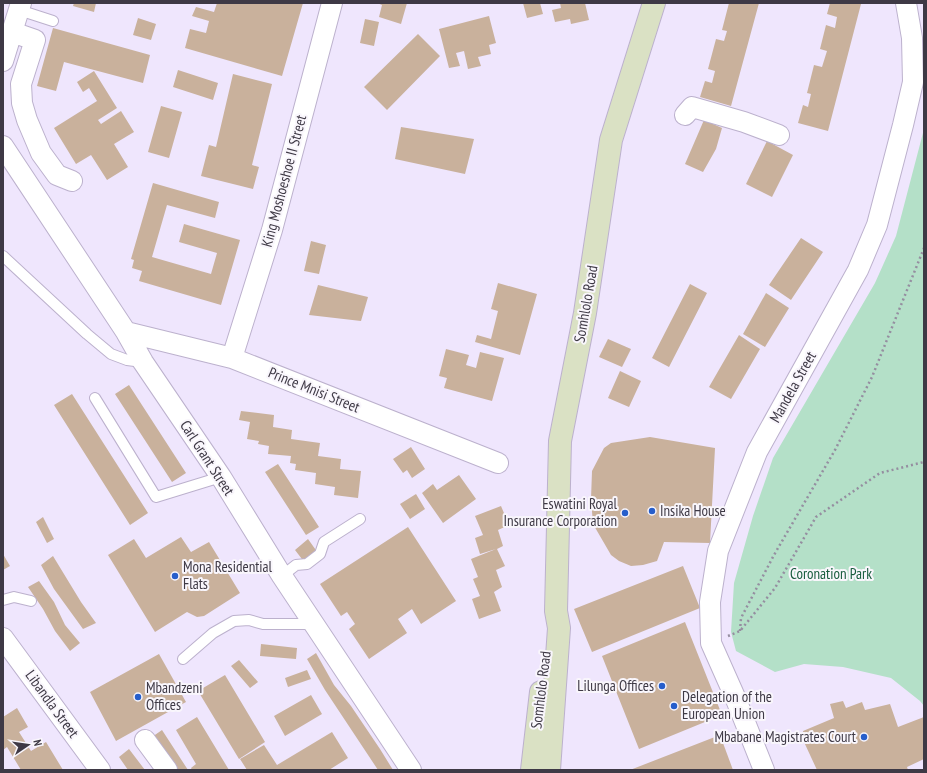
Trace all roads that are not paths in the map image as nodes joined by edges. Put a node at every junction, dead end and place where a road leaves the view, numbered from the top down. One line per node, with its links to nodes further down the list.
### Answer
1 (332, 3): 14 (street, King Moshoeshoe II Street)
2 (654, 3): 23 (main road, Somhlolo Road)
3 (906, 3): 33 (street, Mandela Street)
4 (20, 6): 5 (lane); 6 (street)
5 (53, 21)
6 (12, 32): 7 (street); 11 (street)
7 (3, 61)
8 (685, 115): 9 (street)
9 (779, 135)
10 (3, 146): 13 (street, Carl Grant Street)
11 (72, 181)
12 (3, 256): 15 (lane)
13 (126, 332): 14 (street, Prince Mnisi Street); 15 (street, Carl Grant Street)
14 (232, 358): 17 (street, Prince Mnisi Street)
15 (143, 362): 18 (street, Carl Grant Street)
16 (95, 398): 18 (lane)
17 (498, 463)
18 (221, 477): 20 (street, Carl Grant Street)
19 (360, 519): 20 (lane)
20 (282, 576): 24 (street, Carl Grant Street)
21 (3, 600): 22 (lane)
22 (32, 601)
23 (556, 610): 31 (main road, Somhlolo Road); 32 (main road, Somhlolo Road)
24 (316, 624): 26 (lane); 30 (street, Carl Grant Street)
25 (3, 638): 28 (street, Libandla Street)
26 (183, 659)
27 (145, 740): 29 (street)
28 (100, 770)
29 (166, 770)
30 (412, 770)
31 (532, 770)
32 (550, 770)
33 (764, 770)

